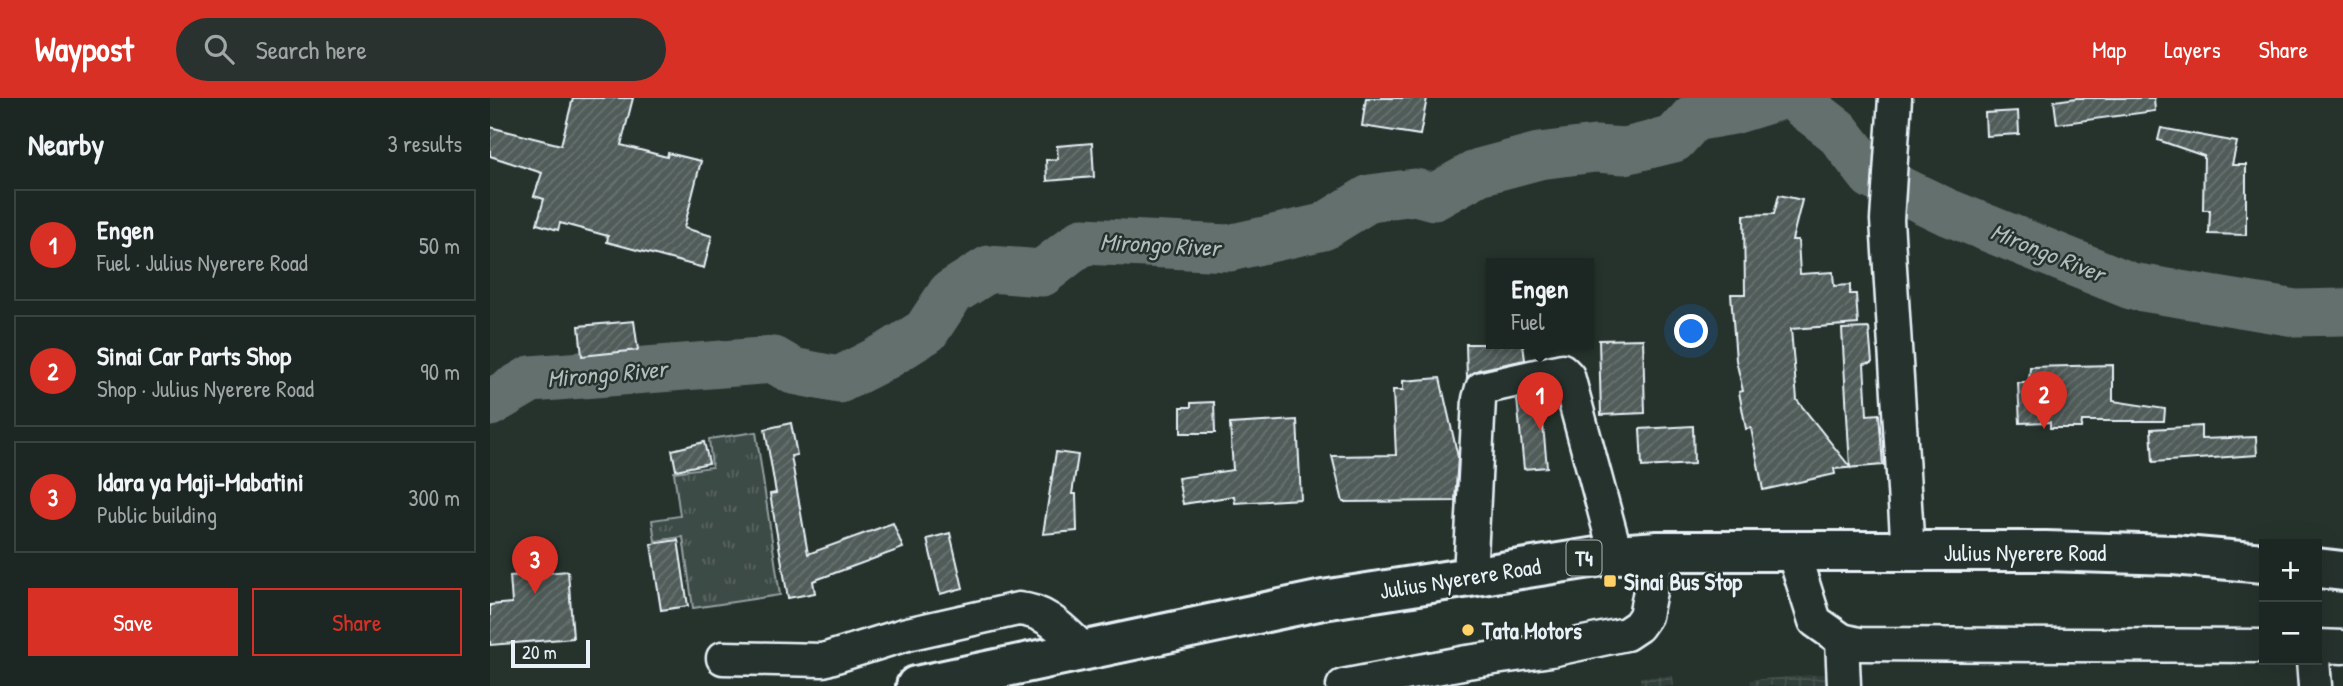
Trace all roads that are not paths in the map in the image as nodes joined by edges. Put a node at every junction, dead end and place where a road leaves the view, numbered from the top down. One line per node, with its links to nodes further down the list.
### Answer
1 (1894, 110): 4 (street)
2 (1658, 551): 3 (highway, Julius Nyerere Road / T4); 5 (highway, Julius Nyerere Road / T4); 18 (street)
3 (1793, 552): 4 (highway, Julius Nyerere Road / T4); 10 (street)
4 (1908, 552): 6 (highway, Julius Nyerere Road / T4)
5 (1616, 554): 9 (highway, Julius Nyerere Road / T4); 9 (street)
6 (2259, 563)
7 (2322, 569): 8 (highway)
8 (2343, 571)
9 (1471, 576): 14 (highway, Julius Nyerere Road / T4)
10 (1842, 640): 11 (street); 19 (street)
11 (2259, 646)
12 (2322, 646): 13 (street)
13 (2343, 647)
14 (1085, 651): 15 (street); 17 (highway, Julius Nyerere Road / T4)
15 (723, 658)
16 (2313, 665): 20 (street)
17 (925, 685)
18 (1343, 686)
19 (1844, 686)
20 (2315, 686)

